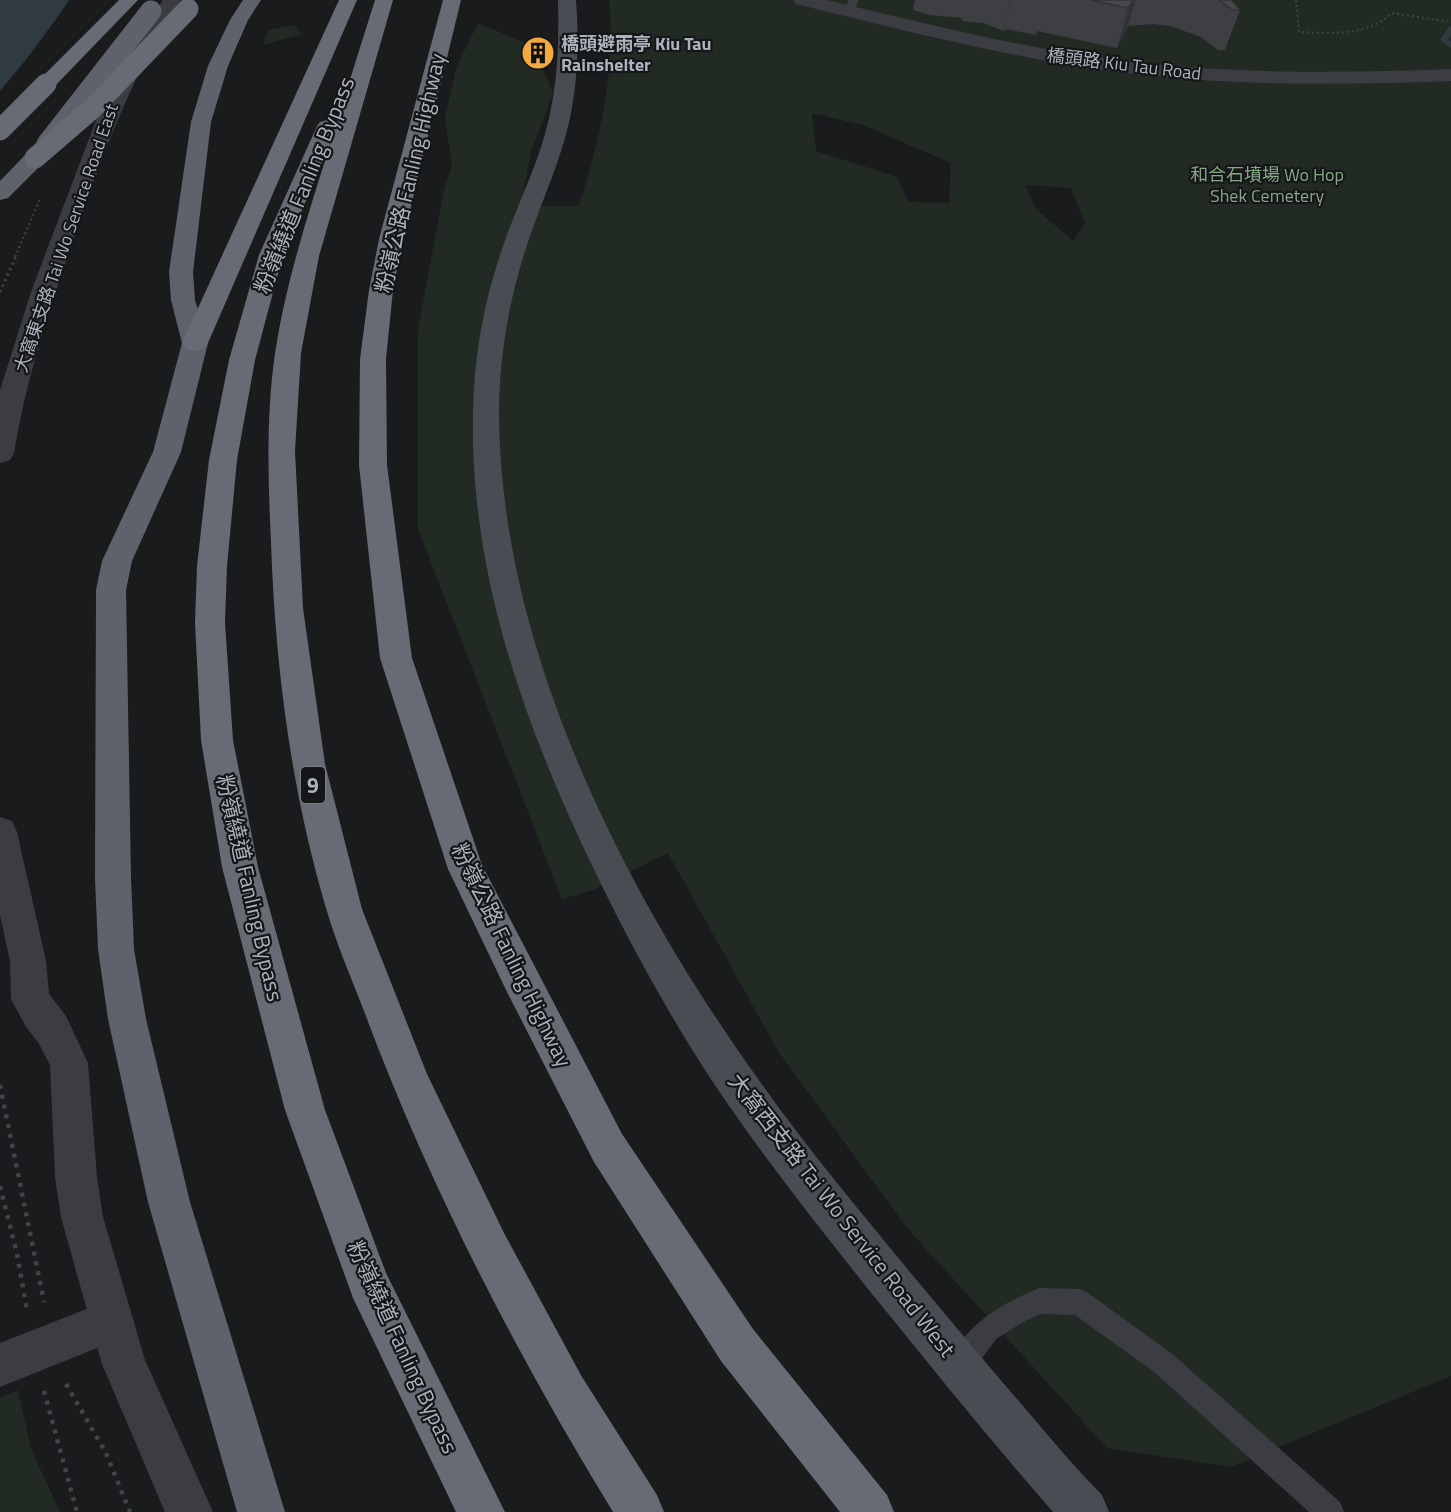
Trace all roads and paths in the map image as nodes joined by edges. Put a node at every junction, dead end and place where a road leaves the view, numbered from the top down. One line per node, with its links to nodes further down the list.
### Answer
1 (129, 0): 16 (highway)
2 (159, 0): 18 (highway, bridge)
3 (172, 0): 21 (street, 大窩東支路 Tai Wo Service Road East)
4 (196, 0): 18 (highway, bridge)
5 (252, 0): 20 (highway)
6 (348, 0): 20 (highway)
7 (382, 0): 28 (highway, 粉嶺繞道 Fanling Bypass); 29 (highway, 9)
8 (452, 0): 30 (highway, 粉嶺公路 Fanling Highway)
9 (567, 0): 25 (main road, 大窩西支路 Tai Wo Service Road West)
10 (803, 0): 12 (street, 橋頭路 Kiu Tau Road)
11 (1296, 0): 14 (path)
12 (852, 5): 15 (street, 橋頭路 Kiu Tau Road)
13 (87, 16): 16 (highway)
14 (1451, 22)
15 (1451, 75)
16 (46, 84): 17 (highway, bridge)
17 (0, 130)
18 (35, 158): 19 (highway)
19 (0, 193)
20 (195, 343): 27 (highway)
21 (0, 453)
22 (0, 832): 23 (street)
23 (112, 1321): 24 (street); 26 (street)
24 (7, 1362)
25 (960, 1367): 31 (main road, 大窩西支路 Tai Wo Service Road West); 32 (lane)
26 (189, 1512)
27 (261, 1512)
28 (481, 1512)
29 (640, 1512)
30 (870, 1512)
31 (1085, 1512)
32 (1330, 1512)

